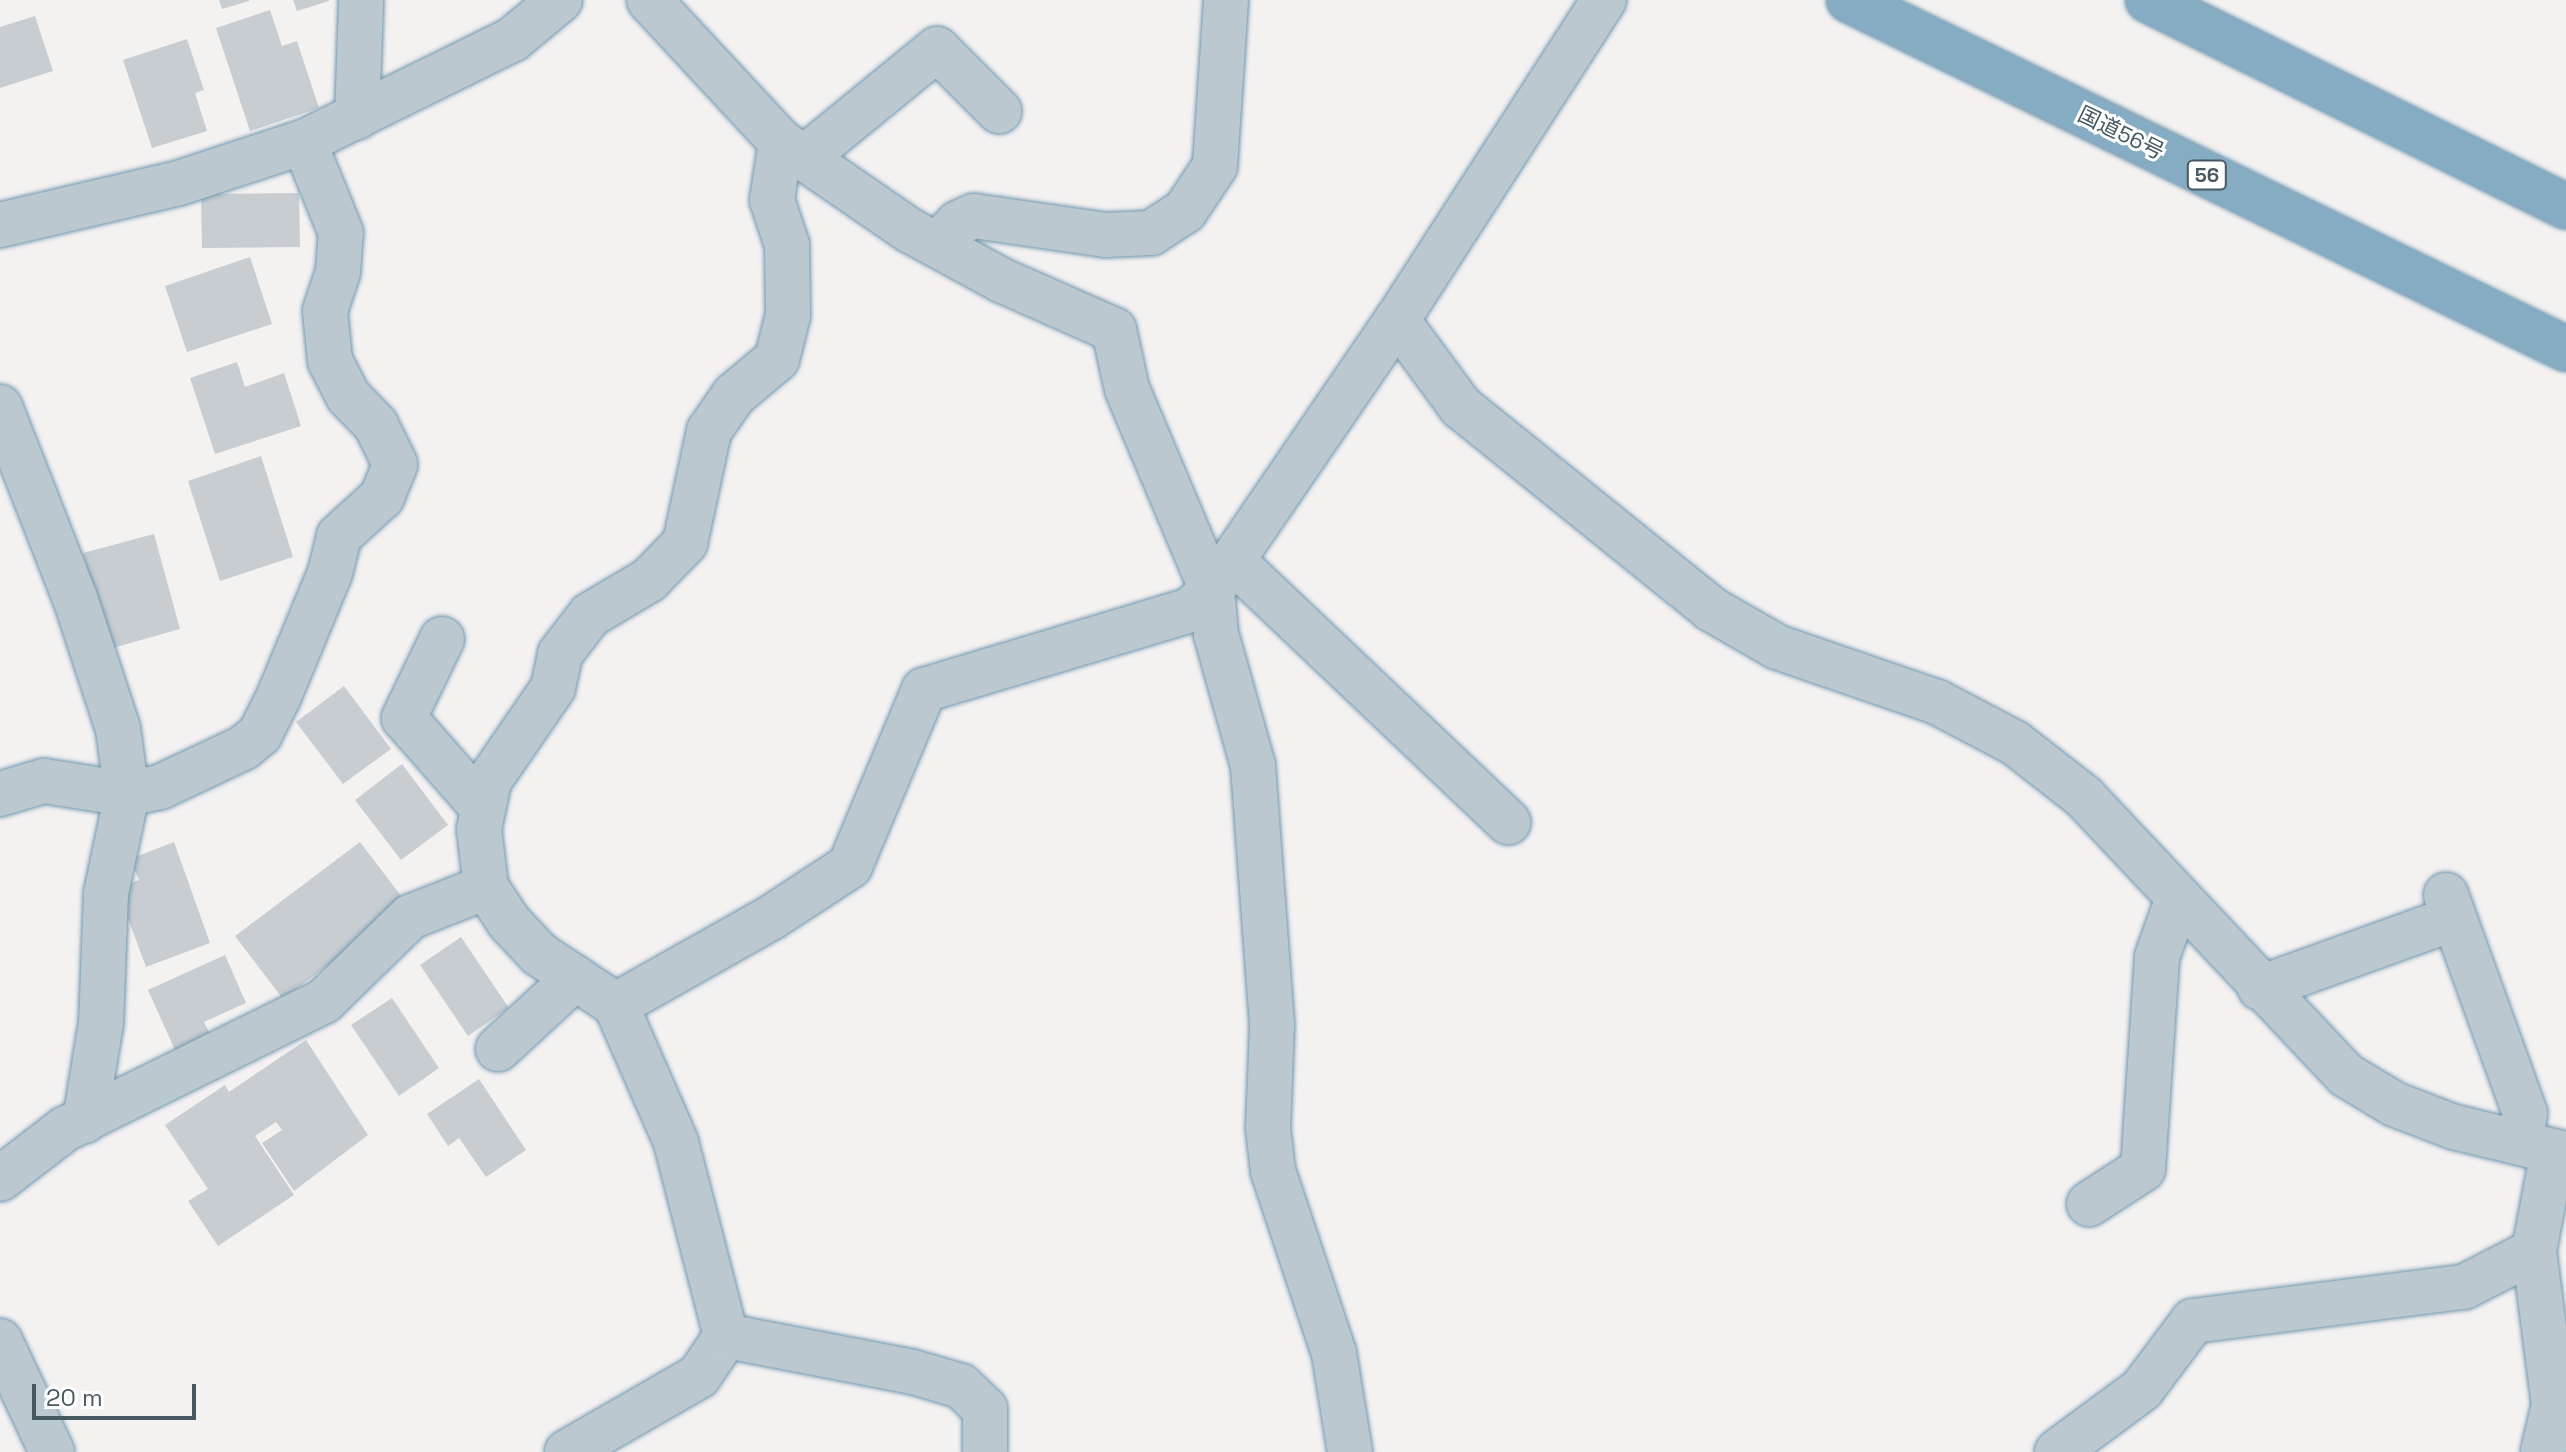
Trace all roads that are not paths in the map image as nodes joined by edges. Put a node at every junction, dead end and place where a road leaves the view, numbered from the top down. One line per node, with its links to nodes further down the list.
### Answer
1 (361, 0): 9 (street)
2 (560, 0): 9 (street)
3 (649, 0): 11 (street)
4 (1226, 0): 14 (street)
5 (1849, 0): 16 (highway, 国道56号 / 56)
6 (2148, 0): 12 (highway)
7 (1585, 6): 15 (street)
8 (999, 111): 11 (street)
9 (357, 117): 10 (street)
10 (304, 142): 13 (street); 21 (street)
11 (793, 150): 14 (street); 22 (street)
12 (2566, 207)
13 (0, 225)
14 (937, 245): 18 (street)
15 (1397, 320): 18 (street); 25 (street)
16 (2566, 349)
17 (0, 407): 21 (street)
18 (1222, 575): 23 (street); 28 (street); 40 (street)
19 (442, 639): 22 (street)
20 (0, 794): 21 (street)
21 (127, 794): 30 (street)
22 (483, 808): 24 (street)
23 (1508, 822)
24 (486, 887): 26 (street); 30 (street)
25 (2178, 898): 27 (street); 33 (street)
26 (575, 978): 28 (street); 29 (street)
27 (2260, 988): 31 (street); 31 (street)
28 (616, 1005): 35 (street)
29 (498, 1049)
30 (85, 1121): 32 (street)
31 (2547, 1149): 34 (street)
32 (0, 1179)
33 (2089, 1204)
34 (2534, 1251): 41 (street); 42 (street)
35 (726, 1336): 38 (street); 39 (street)
36 (0, 1341): 37 (street)
37 (52, 1452)
38 (567, 1452)
39 (985, 1452)
40 (1350, 1452)
41 (2057, 1452)
42 (2543, 1452)

